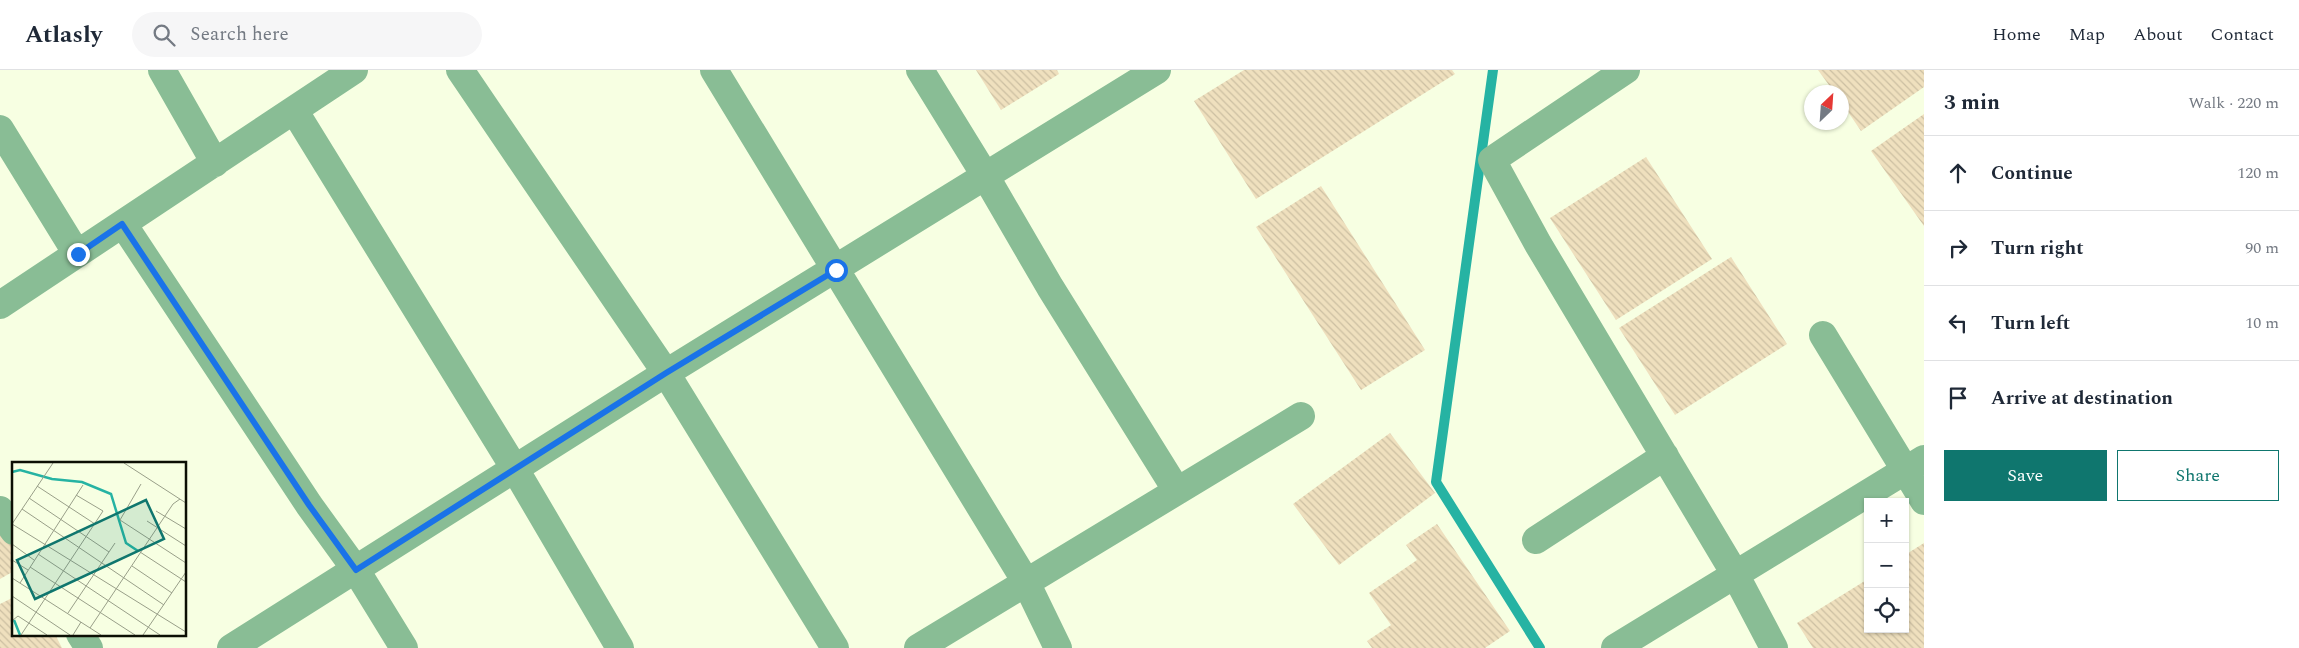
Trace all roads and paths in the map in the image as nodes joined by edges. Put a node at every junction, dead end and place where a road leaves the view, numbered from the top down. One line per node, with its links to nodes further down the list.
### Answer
1 (162, 70): 10 (street)
2 (354, 70): 8 (street)
3 (460, 70): 17 (street)
4 (714, 70): 14 (street)
5 (920, 70): 11 (street)
6 (1157, 70): 11 (street)
7 (1626, 70): 19 (street)
8 (294, 110): 10 (street); 21 (street)
9 (0, 130): 13 (street)
10 (215, 163): 12 (street)
11 (986, 177): 14 (street); 22 (street)
12 (122, 224): 13 (street); 27 (street)
13 (78, 254): 15 (street)
14 (836, 270): 17 (street); 29 (street)
15 (0, 305)
16 (1823, 335): 20 (street)
17 (666, 373): 21 (street); 35 (street)
18 (1302, 416): 22 (street)
19 (1665, 456): 26 (street); 28 (street)
20 (1914, 464): 23 (street); 28 (street)
21 (515, 469): 27 (street); 34 (street)
22 (1177, 491): 29 (street)
23 (1924, 500)
24 (0, 510): 25 (street)
25 (12, 528)
26 (1536, 540)
27 (356, 570): 32 (street); 33 (street)
28 (1735, 574): 38 (street); 39 (street)
29 (1026, 582): 36 (street); 37 (street)
30 (81, 636): 31 (street)
31 (89, 648)
32 (231, 648)
33 (404, 648)
34 (620, 648)
35 (835, 648)
36 (918, 648)
37 (1058, 648)
38 (1616, 648)
39 (1774, 648)

